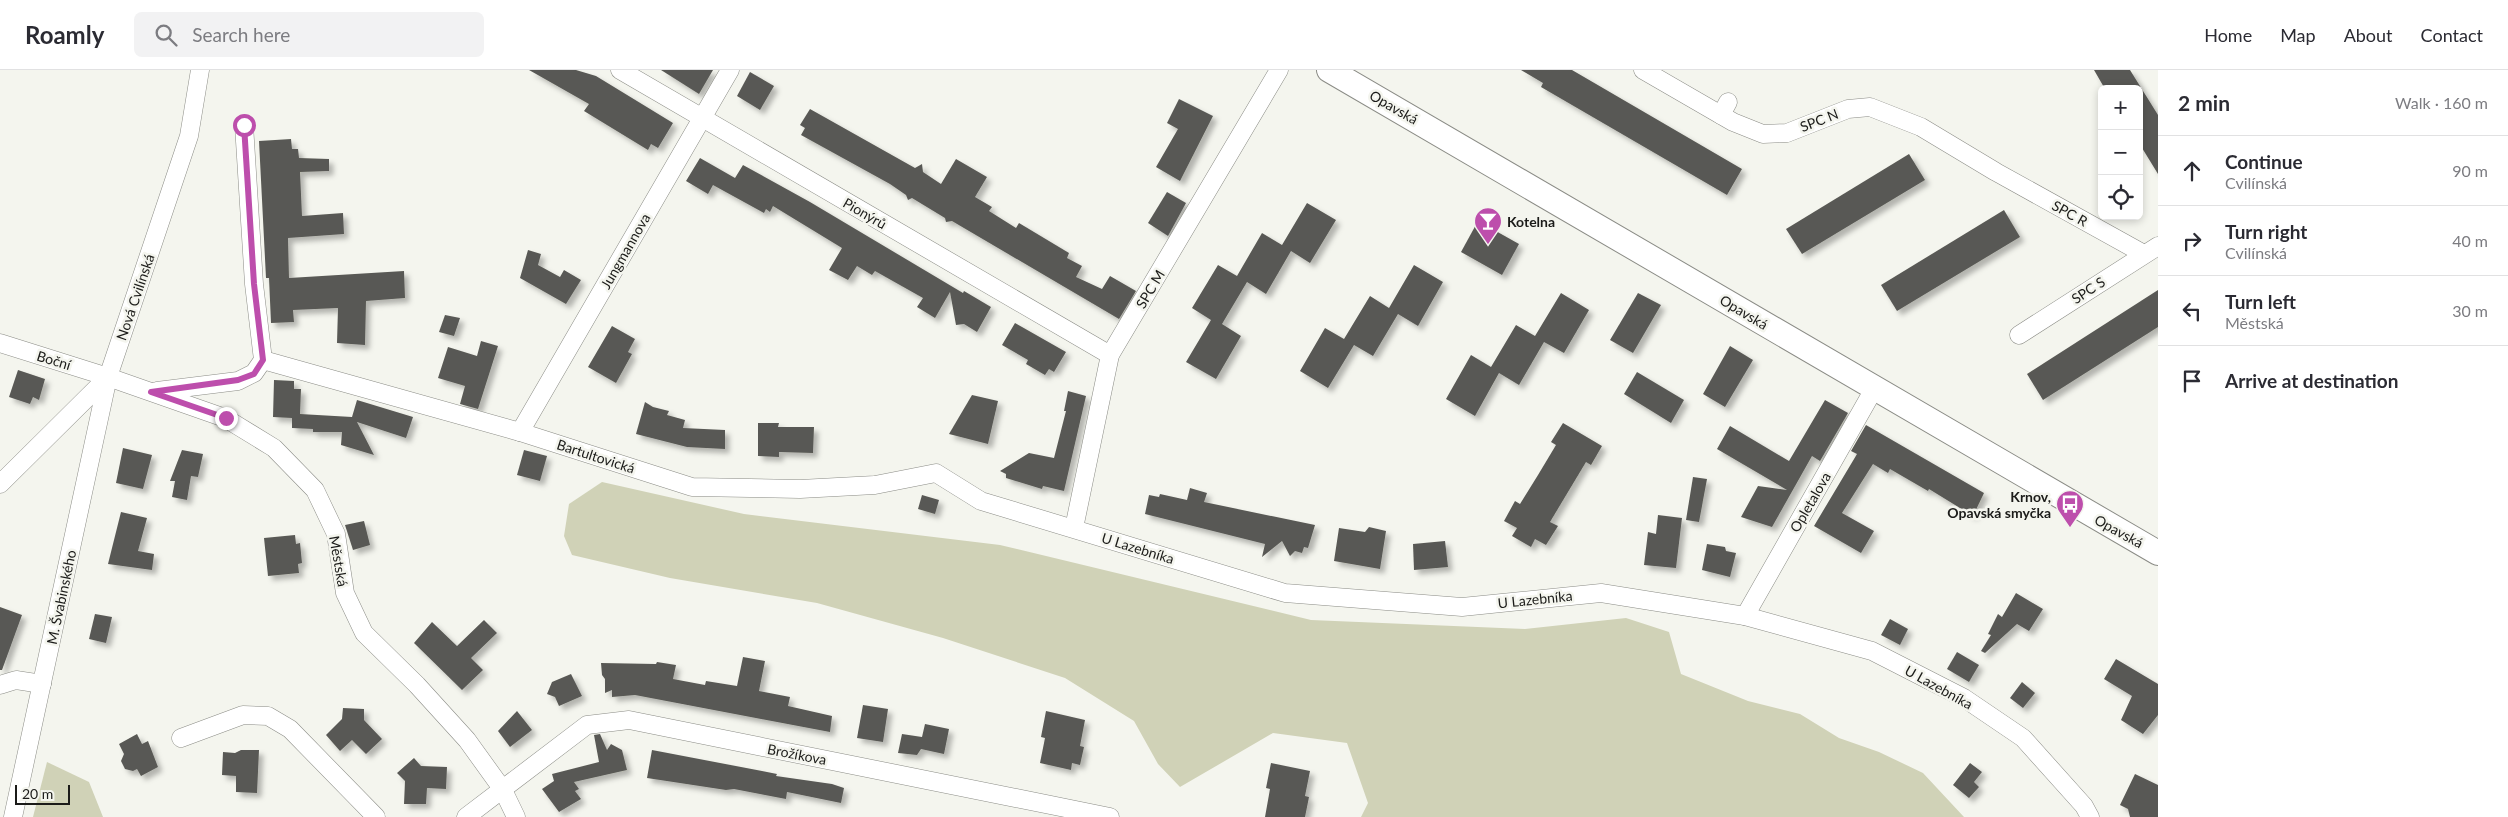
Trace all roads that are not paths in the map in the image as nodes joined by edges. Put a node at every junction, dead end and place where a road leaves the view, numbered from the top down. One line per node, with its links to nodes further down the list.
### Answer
1 (200, 70): 15 (street, Nová Cvilínská)
2 (620, 70): 7 (street, Pionýrů)
3 (730, 70): 7 (street, Jungmannova)
4 (1279, 70): 13 (street, SPC M)
5 (1329, 70): 16 (main road, Opavská)
6 (1643, 70): 9 (street, SPC N)
7 (702, 118): 13 (street, Pionýrů); 18 (street, Jungmannova)
8 (244, 125): 14 (street)
9 (1996, 172): 10 (street, SPC R)
10 (2151, 250): 11 (street, SPC S)
11 (2019, 334)
12 (0, 343): 15 (street, Boční)
13 (1110, 355): 21 (street, SPC M)
14 (263, 360): 17 (street); 18 (street, Bartultovická)
15 (108, 377): 17 (street, Městská); 20 (street, Nová Cvilínská); 25 (street, M. Švabinského)
16 (1874, 389): 22 (main road, Opavská); 23 (street, Opletalova)
17 (151, 392): 27 (street, Městská)
18 (520, 432): 19 (street, Bartultovická)
19 (936, 472): 21 (street, U Lazebníka)
20 (0, 484)
21 (1074, 528): 23 (street, U Lazebníka)
22 (2158, 553)
23 (1746, 616): 33 (street, U Lazebníka)
24 (0, 684): 25 (street)
25 (42, 684): 28 (street, M. Švabinského)
26 (181, 738): 29 (street)
27 (503, 790): 30 (street); 31 (street, Městská); 32 (street, Brožíkova)
28 (13, 817)
29 (376, 817)
30 (466, 817)
31 (516, 817)
32 (1110, 817)
33 (2090, 817)

